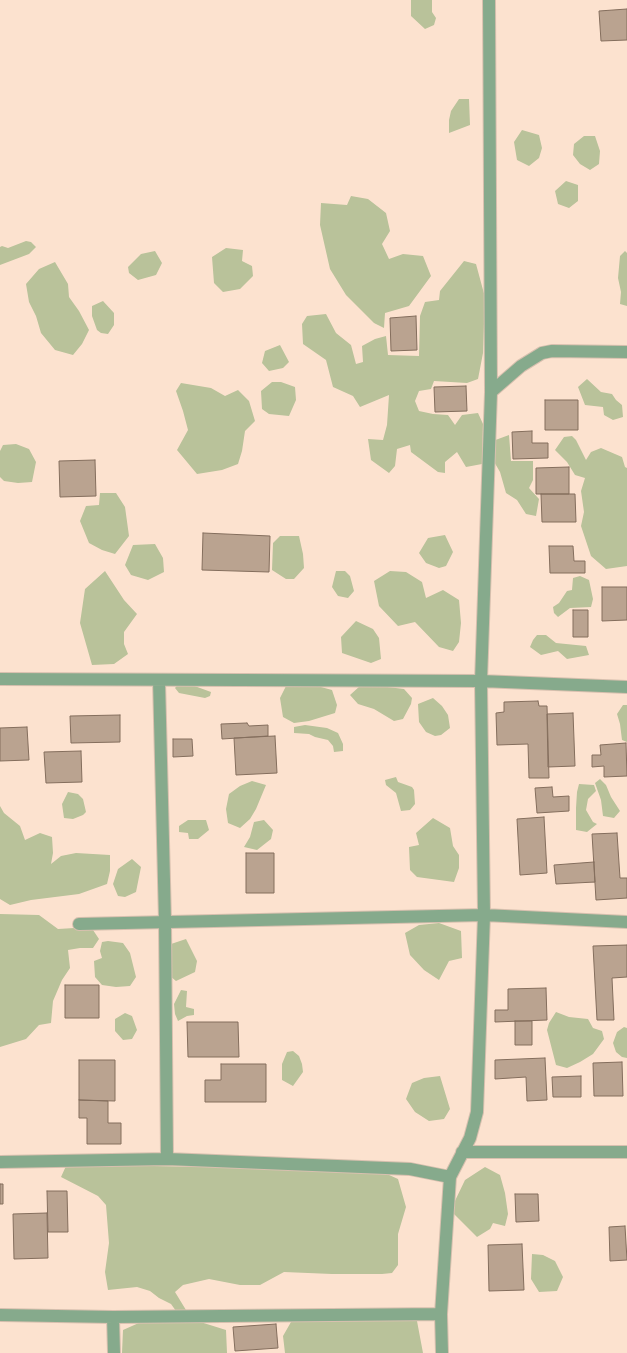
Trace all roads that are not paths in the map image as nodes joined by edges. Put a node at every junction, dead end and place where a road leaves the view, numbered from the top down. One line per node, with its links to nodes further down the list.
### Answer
1 (489, 0): 3 (street)
2 (627, 352): 3 (street)
3 (491, 392): 6 (street)
4 (0, 679): 5 (street)
5 (159, 680): 6 (street); 9 (street)
6 (481, 681): 7 (street); 8 (street)
7 (627, 687)
8 (484, 915): 9 (street); 10 (street); 12 (street)
9 (165, 921): 11 (street); 14 (street)
10 (627, 922)
11 (79, 924)
12 (462, 1152): 13 (street); 16 (street)
13 (627, 1152)
14 (167, 1160): 15 (street); 16 (street)
15 (0, 1162)
16 (450, 1177): 17 (street)
17 (441, 1314): 19 (street); 21 (street)
18 (0, 1315): 19 (street)
19 (113, 1317): 20 (street)
20 (114, 1353)
21 (442, 1353)

